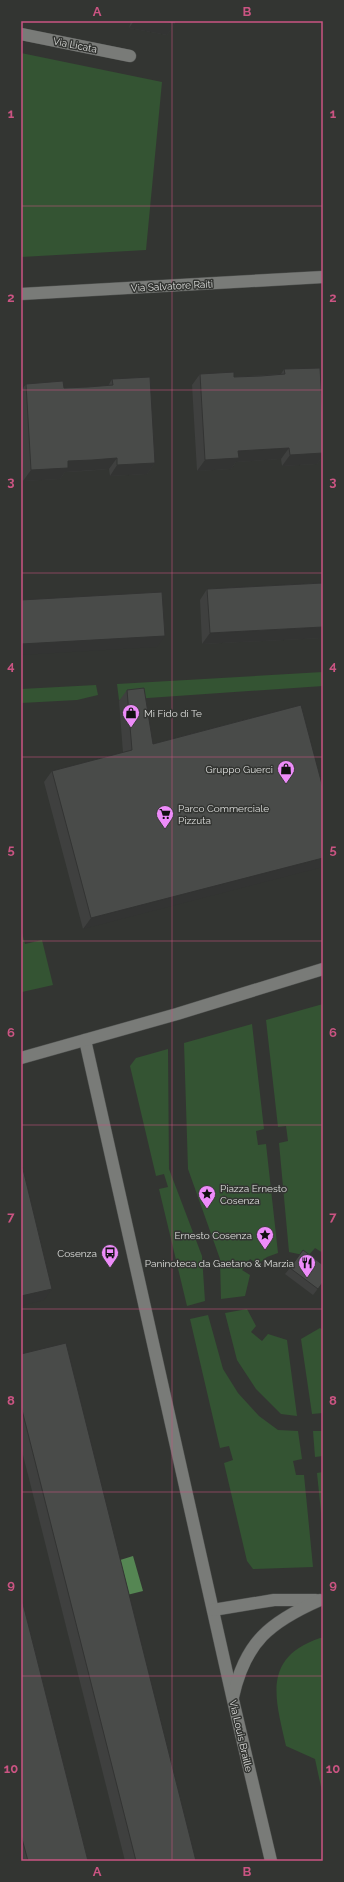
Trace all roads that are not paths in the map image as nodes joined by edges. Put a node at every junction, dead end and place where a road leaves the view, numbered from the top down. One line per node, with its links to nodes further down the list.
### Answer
1 (21, 34): 2 (street, Via Licata)
2 (130, 56)
3 (323, 277): 4 (street, Via Salvatore Raiti)
4 (21, 294)
5 (323, 969): 6 (street)
6 (85, 1040): 7 (street); 9 (street, Via Louis Braille)
7 (21, 1058)
8 (321, 1600): 9 (street); 10 (street)
9 (213, 1610): 10 (street, Via Louis Braille)
10 (233, 1700): 11 (street, Via Louis Braille)
11 (271, 1861)

